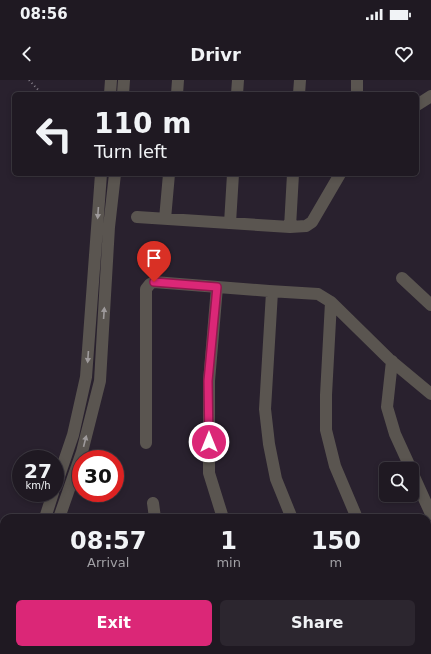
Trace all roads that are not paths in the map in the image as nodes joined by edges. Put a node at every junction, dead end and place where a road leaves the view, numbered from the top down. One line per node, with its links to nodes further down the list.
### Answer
1 (111, 80): 7 (street)
2 (124, 80): 8 (street)
3 (178, 80): 9 (street)
4 (238, 80): 10 (street)
5 (300, 80): 11 (street)
6 (357, 80): 12 (street)
7 (110, 92)
8 (123, 92)
9 (176, 92)
10 (237, 92)
11 (299, 92)
12 (357, 92)
13 (431, 96): 14 (street)
14 (419, 104)
15 (101, 176): 33 (street, one-way to 33)
16 (114, 176): 39 (street, one-way to 16)
17 (169, 176): 22 (street)
18 (233, 176): 23 (street)
19 (293, 176): 24 (street)
20 (339, 176): 24 (street)
21 (137, 217): 22 (street)
22 (166, 219): 23 (street)
23 (230, 223): 24 (street)
24 (290, 227)
25 (402, 278): 29 (street)
26 (217, 287): 27 (street); 32 (street); 41 (street)
27 (272, 292): 28 (street); 42 (street)
28 (332, 302): 30 (street); 43 (street)
29 (431, 305)
30 (392, 361): 31 (street); 34 (street)
31 (431, 394)
32 (146, 442)
33 (64, 462)
34 (408, 462)
35 (419, 487): 44 (street)
36 (50, 502): 38 (street)
37 (153, 503): 40 (street)
38 (46, 514)
39 (60, 514)
40 (154, 514)
41 (222, 514)
42 (290, 514)
43 (355, 514)
44 (431, 514)

